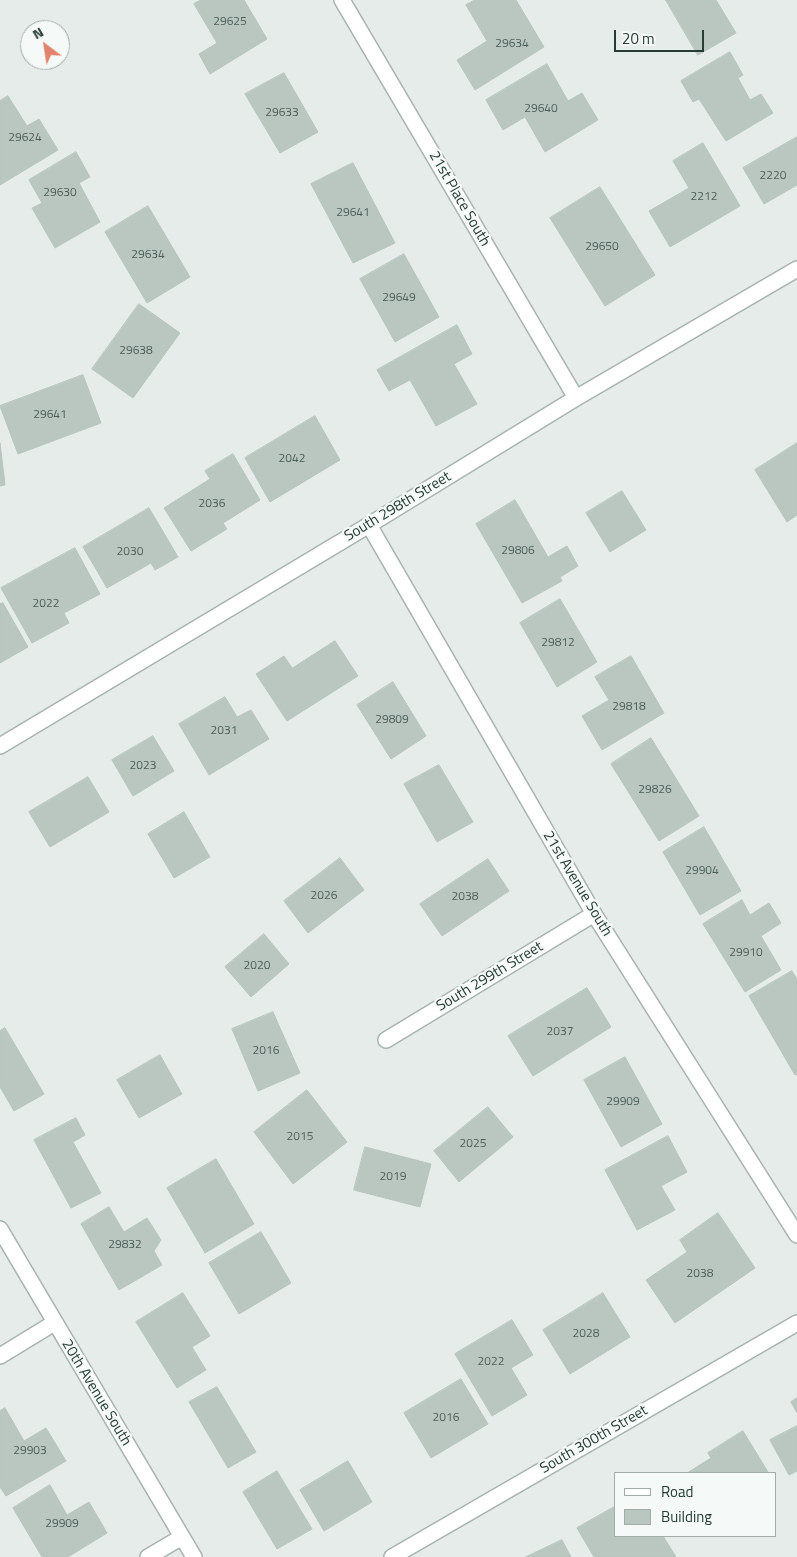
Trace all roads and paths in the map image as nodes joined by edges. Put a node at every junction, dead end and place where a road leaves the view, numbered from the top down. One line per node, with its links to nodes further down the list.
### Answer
1 (342, 0): 3 (street, 21st Place South)
2 (797, 269): 3 (street, South 298th Street)
3 (576, 398): 4 (street, South 298th Street)
4 (370, 525): 5 (street, South 298th Street); 6 (street, 21st Avenue South)
5 (0, 746)
6 (594, 914): 7 (street, South 299th Street); 9 (street, 21st Avenue South)
7 (386, 1040)
8 (0, 1229): 10 (street, 20th Avenue South)
9 (797, 1235)
10 (54, 1323): 12 (street); 13 (street, 20th Avenue South)
11 (797, 1323): 16 (street, South 300th Street)
12 (0, 1356)
13 (182, 1536): 14 (street); 15 (street, 20th Avenue South)
14 (148, 1557)
15 (194, 1557)
16 (392, 1557)

